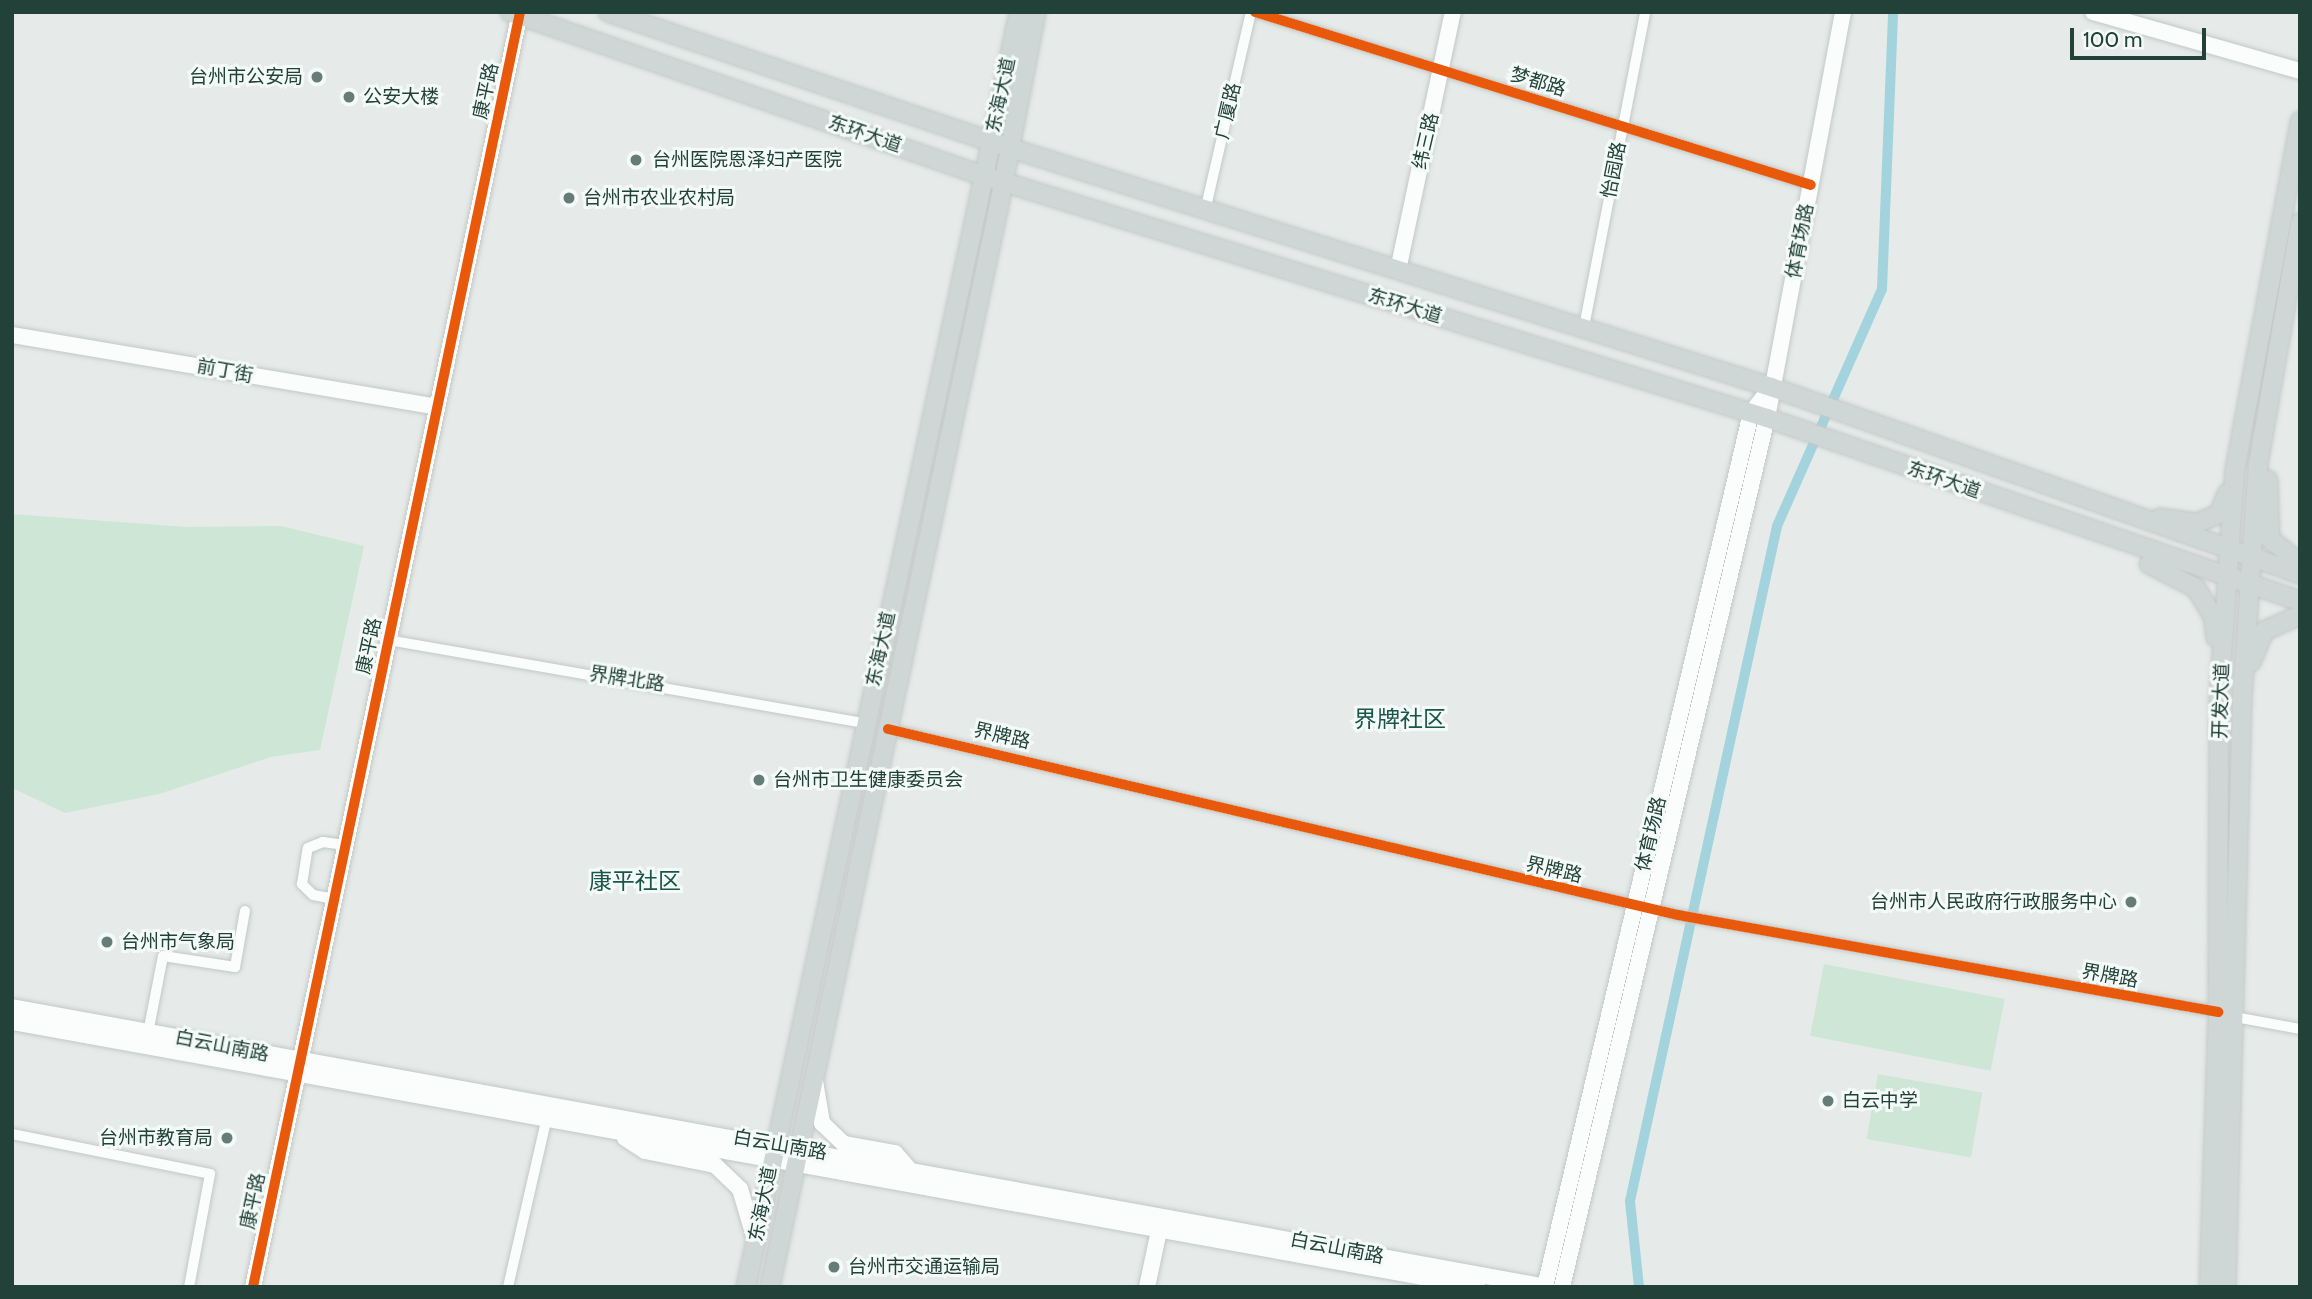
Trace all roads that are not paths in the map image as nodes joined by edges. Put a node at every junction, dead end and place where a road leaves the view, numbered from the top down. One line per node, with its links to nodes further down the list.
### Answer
1 (608, 12): 14 (main road, 东环大道)
2 (1019, 12): 14 (main road, 东海大道)
3 (1036, 12): 15 (main road, 东海大道)
4 (1253, 12): 10 (street, 梦都路); 19 (street, 广厦路)
5 (1452, 12): 10 (main road, 纬三路)
6 (1645, 12): 13 (street, 怡园路)
7 (1843, 12): 18 (main road, 体育场路)
8 (2093, 12): 11 (main road)
9 (517, 13): 16 (main road, 东环大道); 25 (main road, 康平路)
10 (1442, 70): 13 (street, 梦都路); 21 (main road, 纬三路)
11 (2300, 71)
12 (2300, 121): 28 (main road, 开发大道)
13 (1623, 127): 18 (street, 梦都路); 22 (street, 怡园路)
14 (991, 142): 15 (main road, 东环大道); 16 (main road, 东海大道)
15 (1010, 148): 17 (main road, 东海大道); 19 (main road, 东环大道)
16 (984, 176): 17 (main road, 东环大道); 42 (main road, 东海大道)
17 (1003, 181): 26 (main road, 东环大道); 43 (main road, 东海大道)
18 (1811, 185): 24 (main road, 体育场路)
19 (1205, 211): 21 (main road, 东环大道)
20 (2300, 223): 27 (main road, 开发大道)
21 (1398, 270): 22 (main road, 东环大道)
22 (1584, 327): 24 (main road, 东环大道)
23 (12, 335): 25 (main road, 前丁街)
24 (1771, 387): 26 (main road, 体育场路); 29 (main road, 东环大道)
25 (437, 407): 39 (main road, 康平路)
26 (1759, 415): 30 (main road, 东环大道); 46 (main road, 体育场路)
27 (2258, 464): 32 (main road, 开发大道); 33 (main road)
28 (2235, 470): 29 (main road); 31 (main road, 开发大道)
29 (2116, 512): 31 (main road, 东环大道)
30 (2109, 538): 35 (main road, 东环大道); 40 (main road)
31 (2229, 552): 32 (main road, 东环大道); 35 (main road, 开发大道)
32 (2252, 558): 34 (main road, 东环大道); 36 (main road, 开发大道)
33 (2300, 564)
34 (2300, 574)
35 (2228, 578): 36 (main road, 东环大道); 40 (main road, 开发大道)
36 (2249, 585): 37 (main road, 东环大道); 41 (main road, 开发大道)
37 (2300, 601)
38 (2300, 615): 41 (main road)
39 (388, 640): 42 (street, 界牌北路); 44 (main road, 康平路)
40 (2219, 698): 49 (main road, 开发大道)
41 (2242, 699): 49 (main road, 开发大道)
42 (864, 723): 58 (main road, 东海大道)
43 (888, 729): 46 (street, 界牌路); 54 (main road, 东海大道)
44 (345, 845): 45 (main road, 康平路); 45 (street)
45 (334, 899): 53 (main road, 康平路)
46 (1641, 907): 49 (street, 界牌路); 70 (main road, 体育场路); 71 (main road, 体育场路)
47 (245, 911): 52 (street)
48 (12, 1007): 52 (main road, 白云山南路)
49 (2226, 1015): 51 (street, 界牌路); 72 (main road, 开发大道); 73 (main road, 开发大道)
50 (12, 1022): 53 (main road, 白云山南路)
51 (2300, 1029)
52 (148, 1033): 53 (main road, 白云山南路)
53 (299, 1069): 55 (main road, 白云山南路); 58 (main road, 白云山南路); 64 (main road, 康平路)
54 (814, 1077): 59 (main road, 东海大道); 60 (main road)
55 (546, 1121): 56 (main road, 白云山南路); 65 (street)
56 (617, 1133): 58 (main road, 白云山南路); 62 (main road)
57 (12, 1134): 63 (street)
58 (773, 1152): 59 (main road, 白云山南路); 62 (main road, 东海大道)
59 (798, 1156): 60 (main road, 白云山南路); 61 (main road, 白云山南路); 67 (main road, 东海大道)
60 (908, 1168): 61 (main road, 白云山南路)
61 (1161, 1223): 68 (main road); 69 (main road, 白云山南路); 70 (main road, 白云山南路)
62 (756, 1243): 66 (main road, 东海大道)
63 (189, 1287)
64 (253, 1287)
65 (508, 1287)
66 (746, 1287)
67 (770, 1287)
68 (1147, 1287)
69 (1477, 1287)
70 (1545, 1287)
71 (1562, 1287)
72 (2209, 1287)
73 (2226, 1287)

